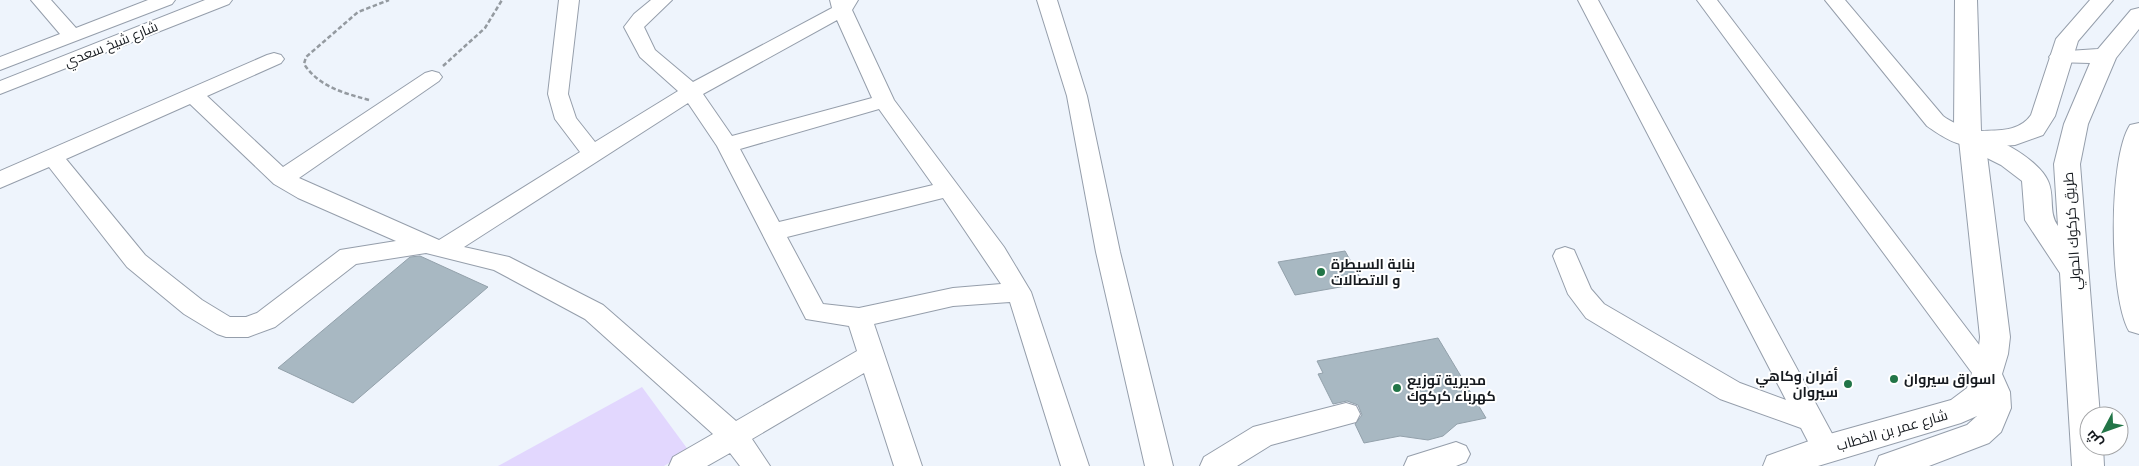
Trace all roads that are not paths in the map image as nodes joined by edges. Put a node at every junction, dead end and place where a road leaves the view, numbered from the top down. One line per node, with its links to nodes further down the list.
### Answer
1 (41, 0): 15 (street)
2 (165, 0): 15 (street, شارع شيخ سعدي)
3 (222, 0): 21 (street, شارع شيخ سعدي)
4 (569, 0): 28 (street)
5 (662, 0): 22 (street)
6 (1047, 0): 55 (street)
7 (1588, 0): 47 (street)
8 (1707, 0): 45 (street)
9 (1835, 0): 26 (street)
10 (1966, 0): 26 (main road, شارع عمر بن الخطاب)
11 (1979, 0): 26 (main road)
12 (2102, 0): 17 (main road)
13 (844, 3): 22 (street); 24 (street)
14 (2139, 14): 16 (main road, طريق كركوك الحولي)
15 (73, 36): 19 (street, شارع شيخ سعدي)
16 (2105, 56): 17 (main road); 40 (main road, طريق كركوك الحولي)
17 (2061, 57): 26 (main road)
18 (274, 59): 23 (street)
19 (0, 64)
20 (437, 72): 30 (street)
21 (0, 88)
22 (691, 92): 27 (street); 28 (street)
23 (193, 95): 29 (street); 30 (street)
24 (884, 101): 27 (street); 32 (street)
25 (2139, 132): 43 (main road)
26 (1972, 140): 40 (main road); 45 (main road, شارع عمر بن الخطاب)
27 (727, 145): 35 (street)
28 (592, 153): 34 (street)
29 (52, 157): 31 (street); 37 (street)
30 (282, 179): 33 (street)
31 (0, 180)
32 (948, 189): 35 (street); 41 (street)
33 (384, 226): 36 (street); 37 (street)
34 (474, 229): 36 (street); 39 (street)
35 (773, 232): 42 (street)
36 (435, 247): 37 (street); 39 (street)
37 (348, 256)
38 (1565, 256): 47 (street)
39 (500, 263): 48 (street)
40 (2074, 271): 60 (main road, طريق كركوك الحولي)
41 (1019, 292): 42 (street); 54 (street)
42 (859, 318): 44 (street)
43 (2139, 323)
44 (870, 356): 48 (street); 53 (street)
45 (1987, 374): 49 (main road, شارع عمر بن الخطاب); 59 (main road)
46 (1346, 414): 56 (street)
47 (1810, 420): 49 (street)
48 (733, 435): 51 (street); 52 (street)
49 (1826, 449): 58 (main road, شارع عمر بن الخطاب)
50 (1456, 454): 57 (street)
51 (683, 466)
52 (756, 466)
53 (908, 466)
54 (1075, 466)
55 (1158, 466)
56 (1214, 466)
57 (1418, 466)
58 (1779, 466)
59 (1891, 466)
60 (2088, 466)

